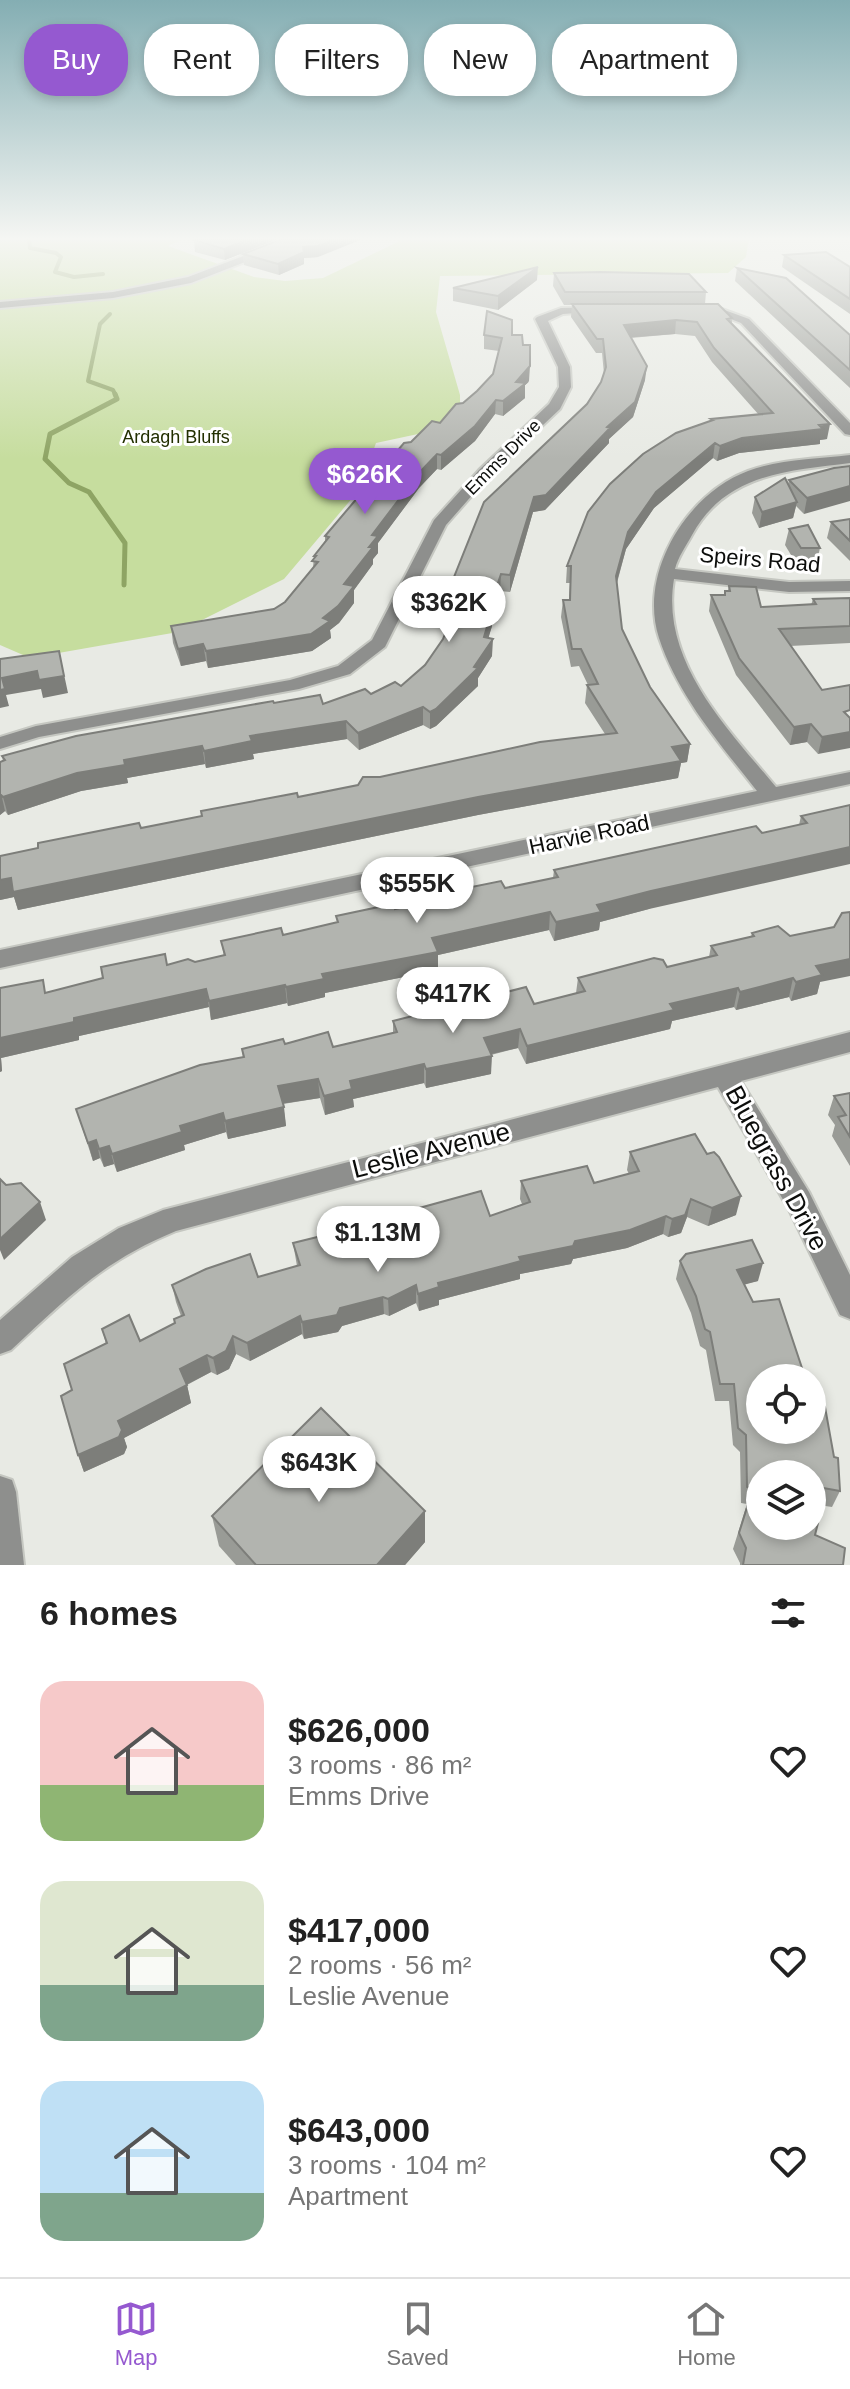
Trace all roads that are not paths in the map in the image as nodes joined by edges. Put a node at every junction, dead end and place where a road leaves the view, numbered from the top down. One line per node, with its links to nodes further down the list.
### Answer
1 (558, 312): 7 (street, Emms Drive)
2 (722, 312): 3 (street)
3 (850, 431)
4 (850, 459): 5 (street)
5 (666, 573): 6 (street, Speirs Road); 9 (street)
6 (850, 586)
7 (0, 743)
8 (850, 778): 9 (street, Harvie Road)
9 (772, 796): 10 (street, Harvie Road)
10 (0, 959)
11 (850, 1042): 12 (street, Leslie Avenue)
12 (725, 1076): 13 (street, Bluegrass Drive); 14 (street, Leslie Avenue)
13 (850, 1305)
14 (0, 1340)
15 (0, 1492): 16 (street)
16 (7, 1565)

